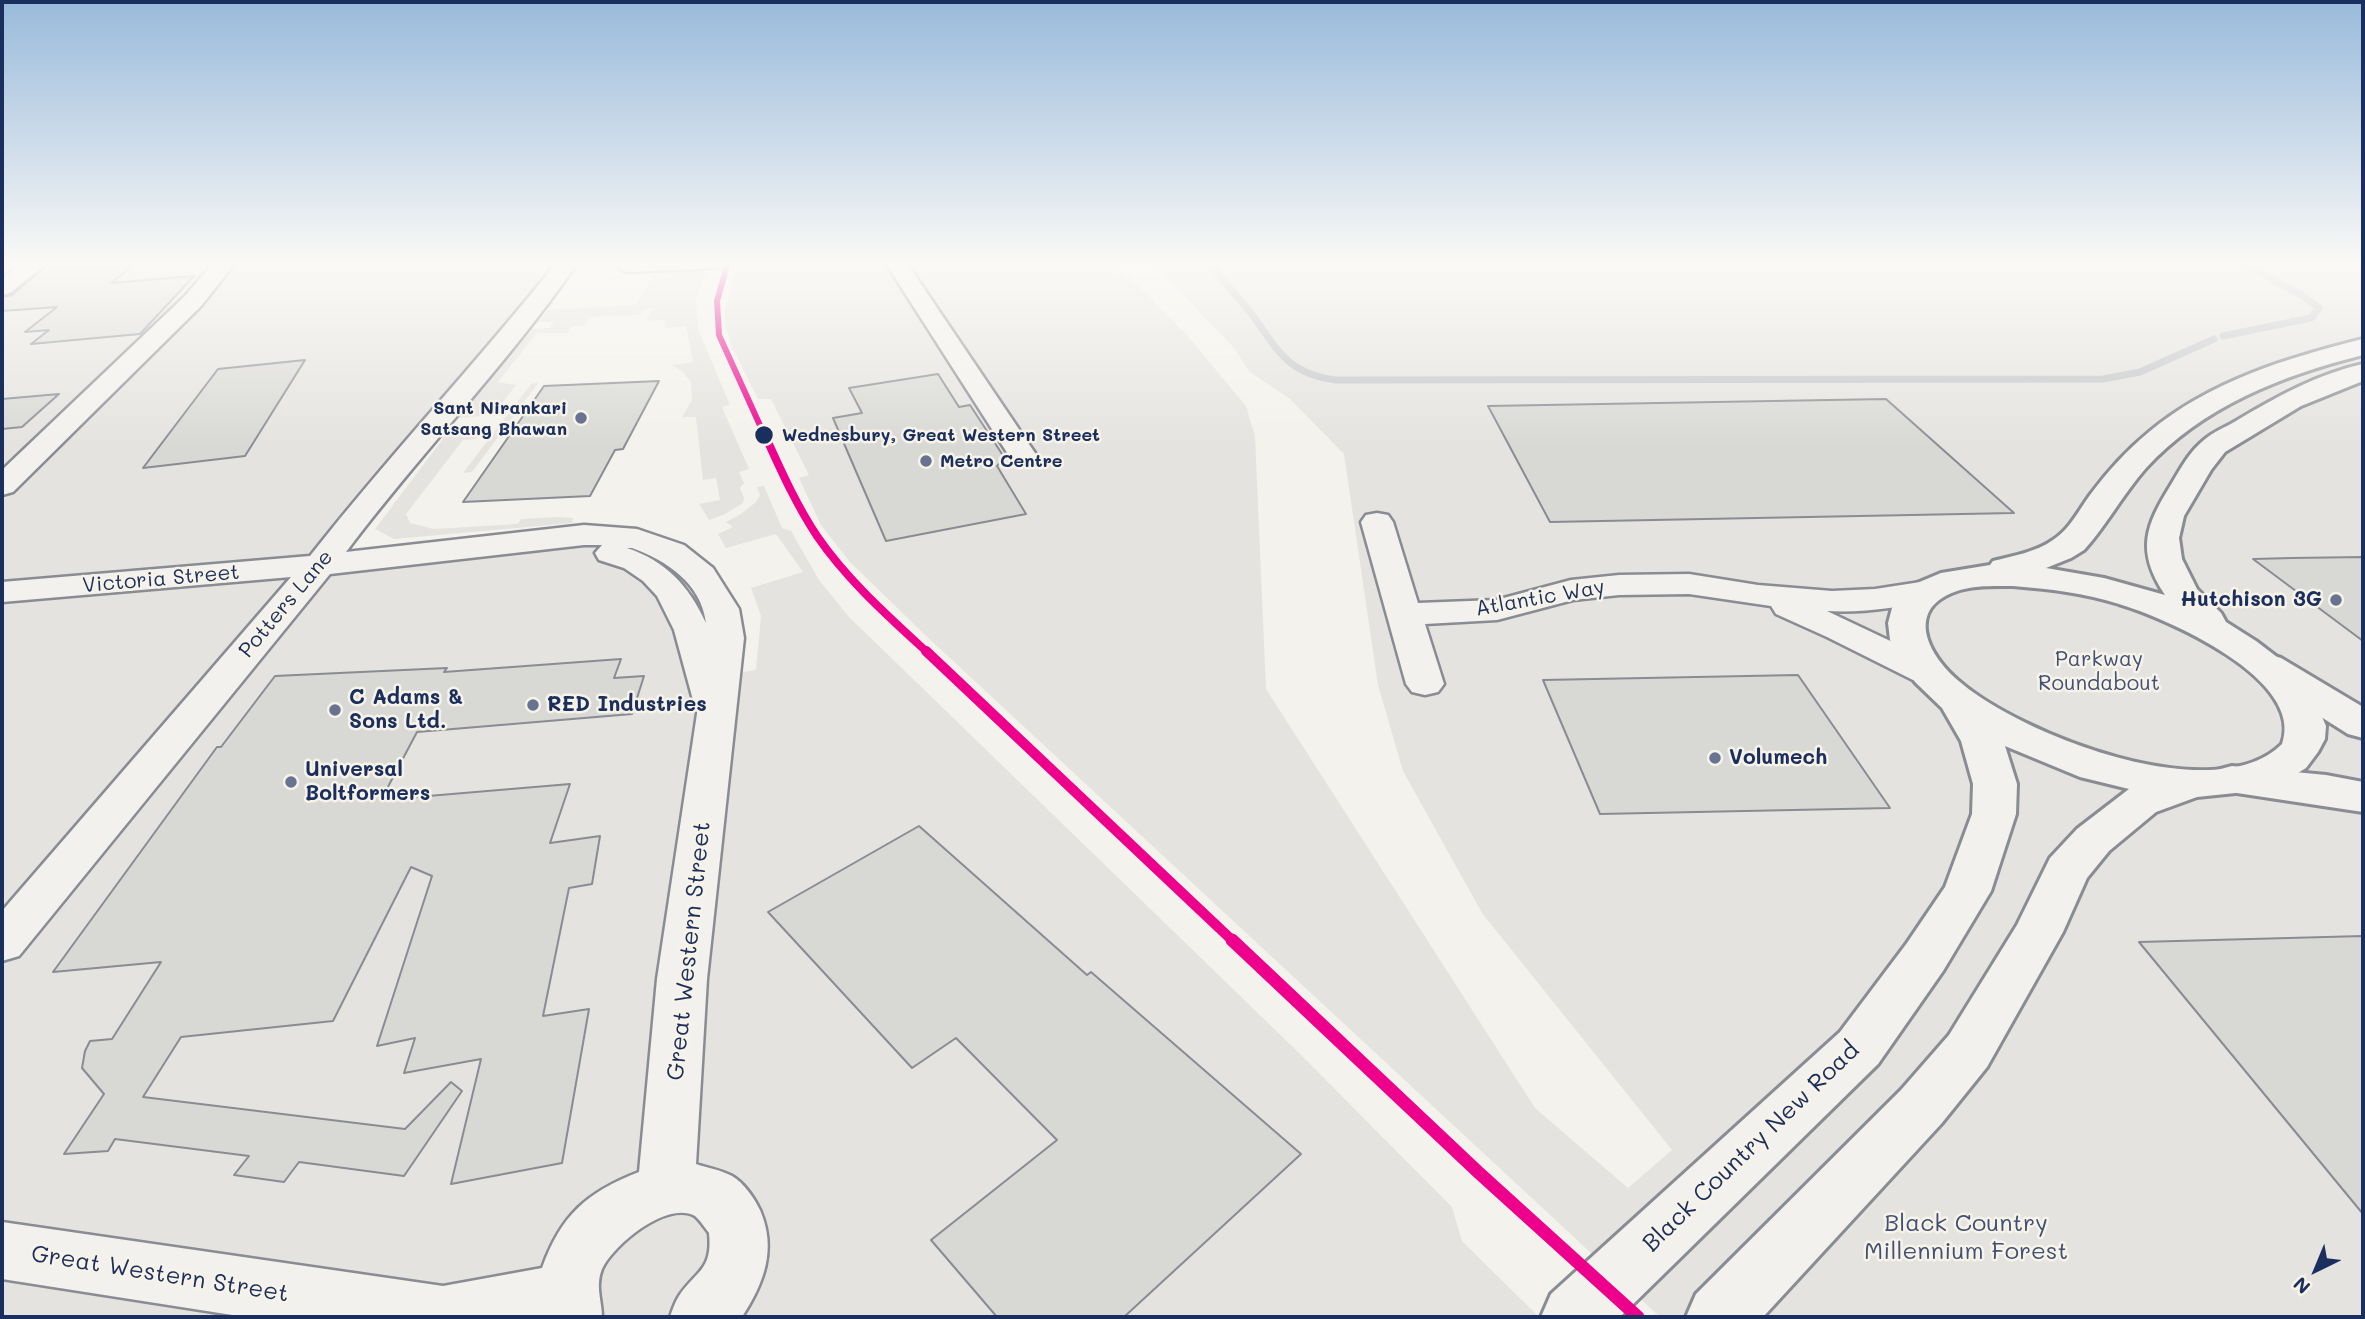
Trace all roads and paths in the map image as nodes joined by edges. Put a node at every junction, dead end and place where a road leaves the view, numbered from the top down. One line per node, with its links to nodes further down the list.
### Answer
1 (170, 324): 7 (street)
2 (519, 324): 9 (street, Potters Lane)
3 (936, 324): 6 (street)
4 (2363, 347): 10 (main road)
5 (2363, 372): 15 (main road)
6 (1023, 456)
7 (2, 486)
8 (1377, 522): 14 (street)
9 (320, 565): 12 (street, Victoria Street); 23 (street, Potters Lane); 24 (street, Great Western Street)
10 (1976, 576): 11 (main road); 15 (main road)
11 (1927, 591): 13 (street, Atlantic Way); 17 (main road)
12 (2, 592)
13 (1758, 595): 14 (street, Atlantic Way); 17 (street, Atlantic Way)
14 (1405, 614): 18 (street)
15 (2222, 635): 16 (main road)
16 (2265, 665): 20 (main road); 21 (main road)
17 (1926, 673): 19 (main road)
18 (1424, 684)
19 (1958, 701): 21 (main road); 28 (main road, Black Country New Road)
20 (2363, 725)
21 (2213, 781): 22 (main road); 29 (main road)
22 (2363, 797)
23 (2, 943)
24 (666, 1189): 26 (street, Great Western Street); 27 (street, Great Western Street)
25 (2, 1251): 26 (street, Great Western Street)
26 (569, 1306)
27 (701, 1317)
28 (1574, 1317)
29 (1719, 1317)

